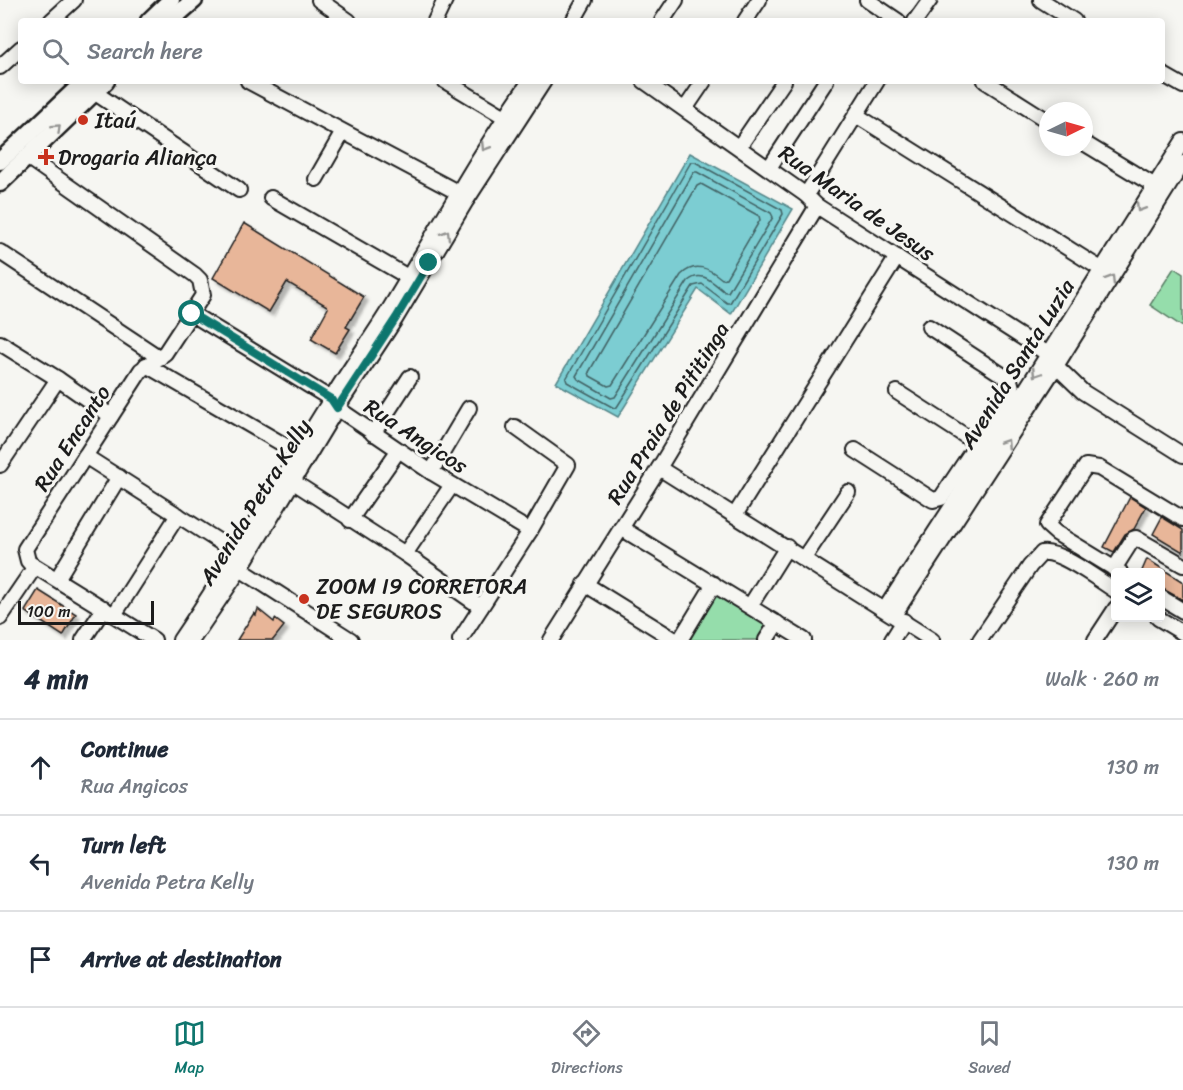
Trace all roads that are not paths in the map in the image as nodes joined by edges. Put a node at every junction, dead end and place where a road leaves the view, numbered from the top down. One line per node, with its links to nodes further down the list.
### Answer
1 (74, 0): 12 (street)
2 (171, 0): 13 (main road)
3 (194, 0): 14 (main road)
4 (319, 0): 15 (street)
5 (445, 0): 16 (street)
6 (585, 0): 17 (street)
7 (676, 0): 18 (street)
8 (759, 0): 19 (street)
9 (867, 0): 20 (street)
10 (930, 0): 21 (street)
11 (1041, 0): 22 (street)
12 (54, 18)
13 (152, 18)
14 (173, 18)
15 (345, 18)
16 (436, 18)
17 (575, 18)
18 (664, 18)
19 (747, 18)
20 (894, 18)
21 (917, 18)
22 (1069, 18)
23 (18, 51): 24 (street)
24 (0, 68)
25 (1165, 76): 37 (street)
26 (254, 84): 42 (street)
27 (450, 84): 41 (street)
28 (528, 84): 41 (street, Avenida Petra Kelly)
29 (541, 84): 41 (street, Avenida Petra Kelly)
30 (648, 84): 38 (street, Rua Maria de Jesus)
31 (702, 84): 38 (street)
32 (782, 84): 44 (street)
33 (824, 84): 49 (street)
34 (875, 84): 39 (street)
35 (990, 84): 40 (street)
36 (95, 85): 46 (main road, one-way to 36); 47 (main road); 53 (street)
37 (1183, 86)
38 (686, 109): 44 (street, Rua Maria de Jesus)
39 (856, 115): 55 (street); 60 (street)
40 (1039, 115)
41 (510, 120): 54 (street, Avenida Petra Kelly, one-way to 54); 71 (street, Avenida Petra Kelly, one-way to 41)
42 (343, 132): 50 (street); 54 (street)
43 (1183, 141): 52 (street, Avenida Santa Luzia)
44 (739, 147): 49 (street, Rua Maria de Jesus)
45 (1093, 148): 52 (street)
46 (27, 158): 51 (main road); 62 (street, Rua Encanto)
47 (0, 162)
48 (1183, 164): 52 (street, Avenida Santa Luzia)
49 (769, 168): 55 (street, Rua Maria de Jesus)
50 (316, 178)
51 (0, 183)
52 (1159, 188): 60 (street, Avenida Santa Luzia, one-way to 60); 66 (street, Avenida Santa Luzia, one-way to 52)
53 (239, 190)
54 (457, 192): 61 (street, Avenida Petra Kelly)
55 (806, 195): 57 (street, Rua Maria de Jesus)
56 (271, 198): 61 (street)
57 (817, 206): 59 (street, Rua Maria de Jesus); 83 (street, Rua Praia de Pititinga)
58 (0, 252): 65 (street)
59 (897, 257): 66 (street, Rua Maria de Jesus); 90 (street)
60 (1101, 269): 66 (street, Avenida Santa Luzia)
61 (408, 277): 71 (street, Avenida Petra Kelly)
62 (192, 314): 65 (street, Rua Encanto); 71 (street, Rua Angicos)
63 (929, 327): 76 (street)
64 (0, 343): 69 (street)
65 (160, 358): 67 (street, Rua Encanto)
66 (1052, 360): 76 (street, Avenida Santa Luzia, one-way to 76); 80 (street, Rua Maria de Jesus); 113 (street, Avenida Santa Luzia, one-way to 66)
67 (146, 365): 73 (street, Rua Encanto); 79 (street)
68 (410, 377): 75 (street)
69 (58, 380): 73 (street); 82 (street)
70 (897, 392): 76 (street)
71 (334, 404): 75 (street, Rua Angicos); 79 (street, Avenida Petra Kelly); 86 (street, Avenida Petra Kelly)
72 (469, 408): 84 (street)
73 (111, 416): 81 (street, Rua Encanto)
74 (515, 427): 94 (street)
75 (373, 434): 78 (street, Rua Angicos)
76 (983, 447): 77 (street); 113 (street, Avenida Santa Luzia)
77 (855, 450)
78 (398, 451): 84 (street, Rua Angicos); 92 (street)
79 (297, 453): 96 (street, Avenida Petra Kelly)
80 (1183, 455)
81 (85, 456): 85 (street); 99 (street, Rua Encanto)
82 (0, 465)
83 (659, 468): 90 (street); 93 (street, Rua Praia de Pititinga)
84 (431, 472): 87 (street, Rua Angicos)
85 (120, 477): 89 (street); 104 (street)
86 (292, 481): 92 (street); 103 (street, Avenida Petra Kelly)
87 (452, 485): 94 (street, Rua Angicos); 97 (street)
88 (848, 492): 98 (street)
89 (178, 515): 96 (street); 112 (street)
90 (735, 515): 95 (street)
91 (1183, 519): 101 (street)
92 (350, 520): 97 (street)
93 (621, 528): 105 (street, Rua Praia de Pititinga); 106 (street)
94 (530, 531): 110 (street)
95 (787, 547): 98 (street); 109 (street)
96 (237, 553): 121 (street, Avenida Petra Kelly)
97 (405, 554): 110 (street)
98 (804, 558): 113 (street)
99 (33, 565): 104 (street); 115 (street)
100 (1183, 565): 102 (street)
101 (1112, 568)
102 (1118, 568)
103 (240, 569): 122 (street, Avenida Petra Kelly); 123 (street)
104 (57, 579): 112 (street)
105 (585, 584): 125 (street, Rua Praia de Pititinga); 126 (street)
106 (714, 584): 109 (street); 127 (street)
107 (1111, 588): 132 (street)
108 (1165, 600): 111 (street)
109 (750, 606): 117 (street)
110 (481, 607): 124 (street)
111 (1183, 611)
112 (109, 612): 119 (street); 120 (street)
113 (894, 615): 130 (street); 131 (street)
114 (1111, 616): 133 (street)
115 (0, 618)
116 (1165, 622): 118 (street)
117 (777, 623): 128 (street); 129 (street)
118 (1183, 633)
119 (83, 640)
120 (154, 640)
121 (180, 640)
122 (192, 640)
123 (351, 640)
124 (460, 640)
125 (551, 640)
126 (675, 640)
127 (680, 640)
128 (766, 640)
129 (804, 640)
130 (892, 640)
131 (932, 640)
132 (980, 640)
133 (1095, 640)

